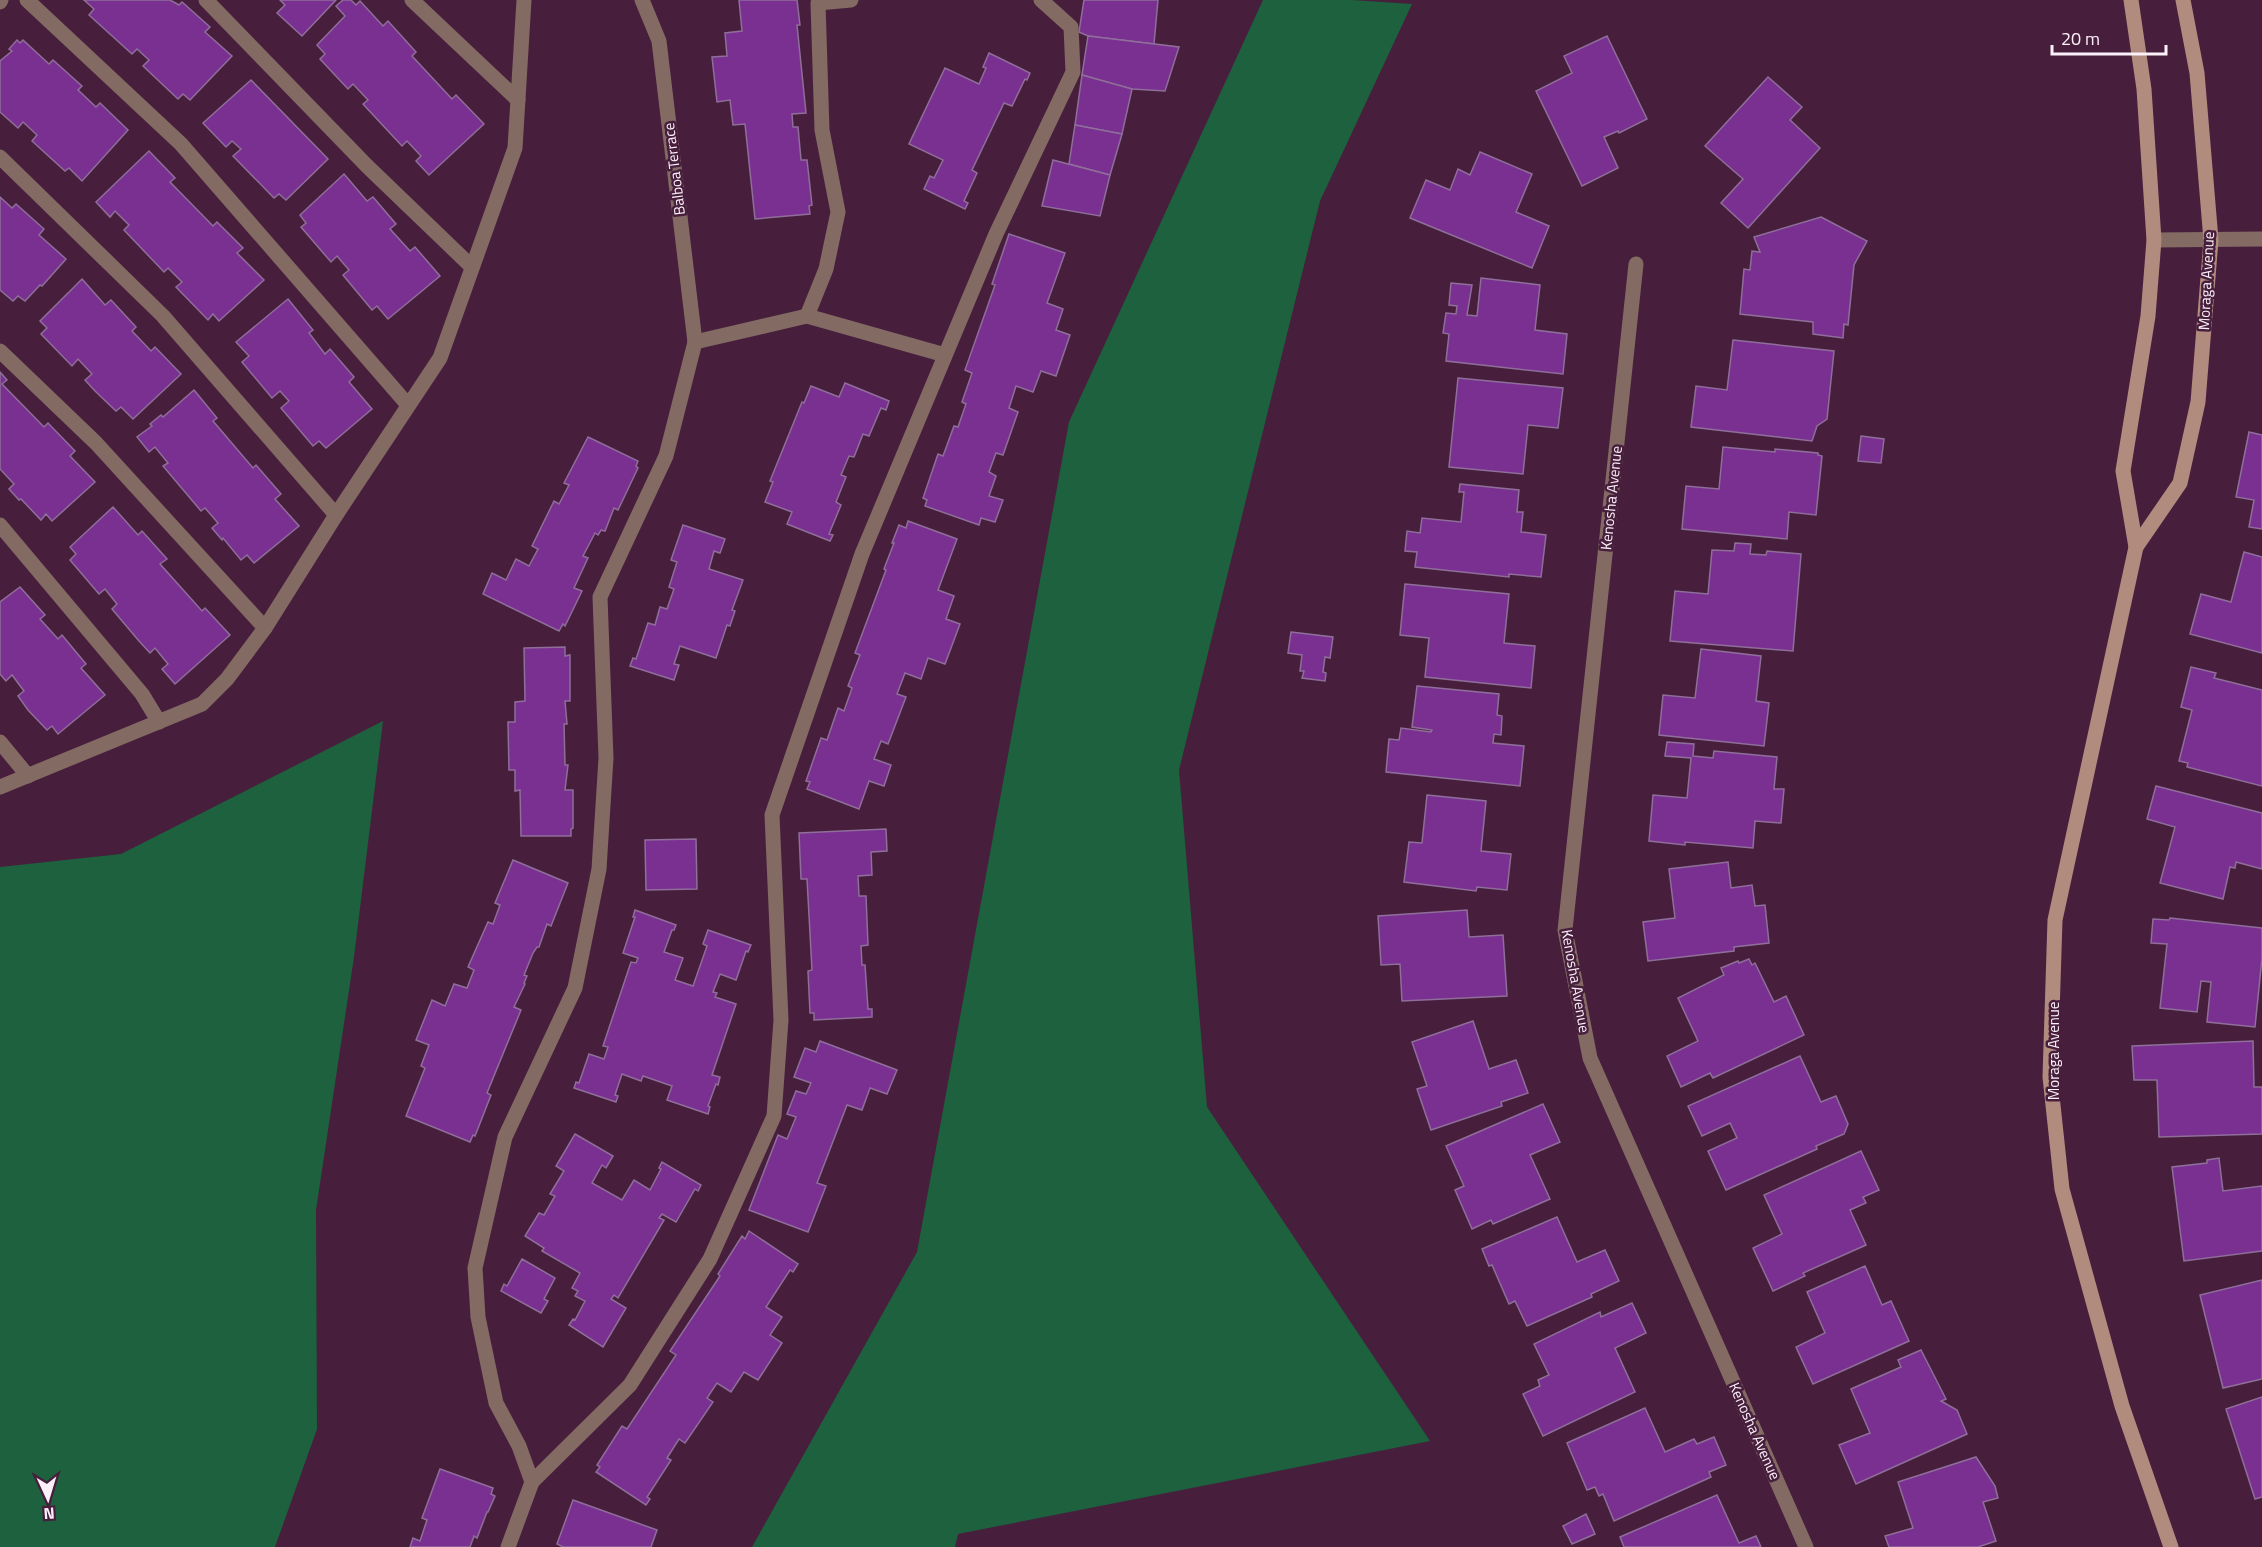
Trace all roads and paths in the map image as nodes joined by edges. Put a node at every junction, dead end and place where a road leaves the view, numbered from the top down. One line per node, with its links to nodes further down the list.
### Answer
1 (27, 0): 21 (street)
2 (206, 0): 16 (street)
3 (412, 0): 10 (street)
4 (524, 0): 10 (street)
5 (642, 0): 18 (street, Balboa Terrace)
6 (850, 0): 17 (street)
7 (1041, 0): 20 (street)
8 (2131, 0): 13 (main road, Moraga Avenue)
9 (2183, 0): 14 (main road, Moraga Avenue)
10 (518, 100): 16 (street)
11 (0, 157): 22 (street)
12 (2262, 239): 14 (street)
13 (2154, 240): 14 (street); 24 (main road, Moraga Avenue)
14 (2211, 240): 24 (main road, Moraga Avenue)
15 (1636, 264): 32 (street, Kenosha Avenue)
16 (472, 267): 21 (street)
17 (807, 316): 18 (street); 20 (street)
18 (694, 342): 30 (street)
19 (0, 351): 25 (street)
20 (945, 355): 30 (street)
21 (408, 405): 22 (street)
22 (336, 515): 25 (street)
23 (0, 525): 26 (street)
24 (2136, 547): 33 (main road, Moraga Avenue)
25 (265, 628): 26 (street)
26 (159, 722): 28 (street)
27 (0, 742): 28 (street)
28 (28, 776): 29 (street)
29 (0, 787)
30 (532, 1482): 31 (street)
31 (508, 1547)
32 (1806, 1547)
33 (2171, 1547)

